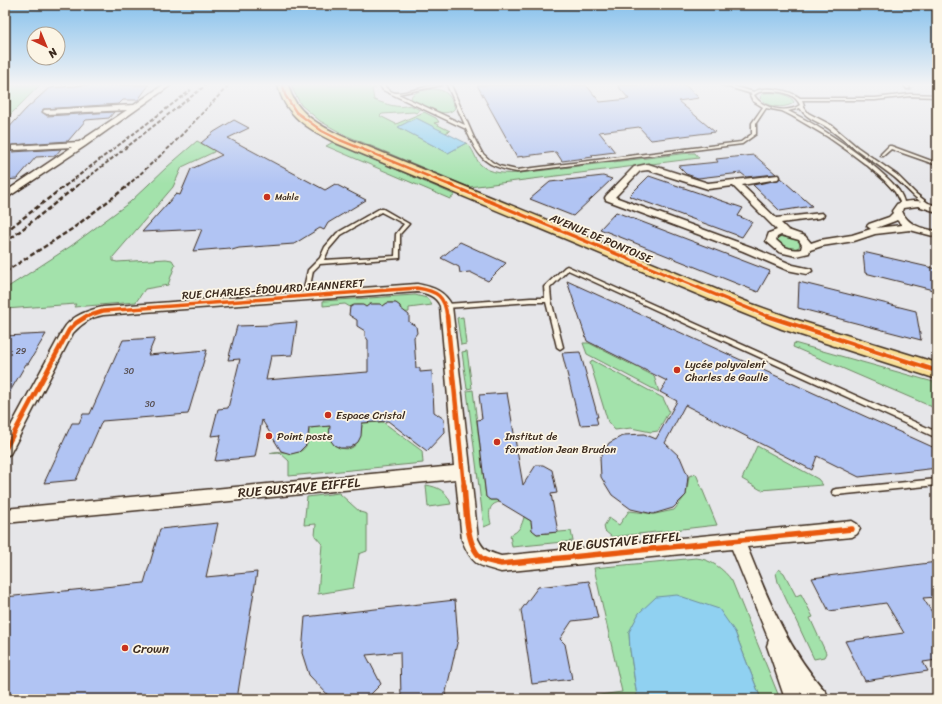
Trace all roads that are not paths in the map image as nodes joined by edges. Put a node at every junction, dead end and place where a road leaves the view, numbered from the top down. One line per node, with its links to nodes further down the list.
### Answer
1 (121, 118): 9 (street)
2 (304, 118): 36 (main road, AVENUE DE PONTOISE)
3 (446, 118): 8 (lane)
4 (464, 118): 8 (lane)
5 (758, 118): 8 (lane)
6 (801, 118): 19 (lane)
7 (814, 118): 18 (lane)
8 (468, 128)
9 (83, 144): 10 (street); 15 (street)
10 (15, 148)
11 (882, 155): 12 (lane)
12 (937, 164)
13 (775, 177): 14 (street)
14 (735, 183): 21 (street); 28 (street)
15 (16, 188): 16 (street); 17 (street)
16 (5, 189)
17 (5, 196)
18 (935, 208): 19 (street)
19 (899, 210): 22 (street); 25 (street)
20 (819, 215): 21 (street)
21 (774, 221): 23 (street)
22 (913, 227): 24 (street); 27 (street)
23 (785, 232): 25 (street); 26 (street)
24 (936, 234)
25 (802, 238): 27 (street)
26 (771, 241): 27 (street); 28 (street)
27 (804, 250): 30 (street)
28 (760, 255): 30 (street)
29 (319, 262): 29 (lane); 32 (lane)
30 (791, 268): 31 (street)
31 (807, 271)
32 (305, 296): 34 (street, RUE CHARLES-ÉDOUARD JEANNERET); 38 (street, RUE CHARLES-ÉDOUARD JEANNERET)
33 (548, 300): 34 (lane); 35 (lane); 37 (lane)
34 (446, 306): 39 (street)
35 (560, 347)
36 (937, 371)
37 (937, 435)
38 (5, 450)
39 (462, 472): 42 (street, RUE GUSTAVE EIFFEL); 44 (street, RUE GUSTAVE EIFFEL)
40 (937, 482): 41 (lane)
41 (836, 492)
42 (5, 516)
43 (852, 529): 44 (street, RUE GUSTAVE EIFFEL)
44 (737, 542): 45 (street)
45 (771, 623): 46 (street); 47 (street)
46 (794, 699)
47 (819, 699)

